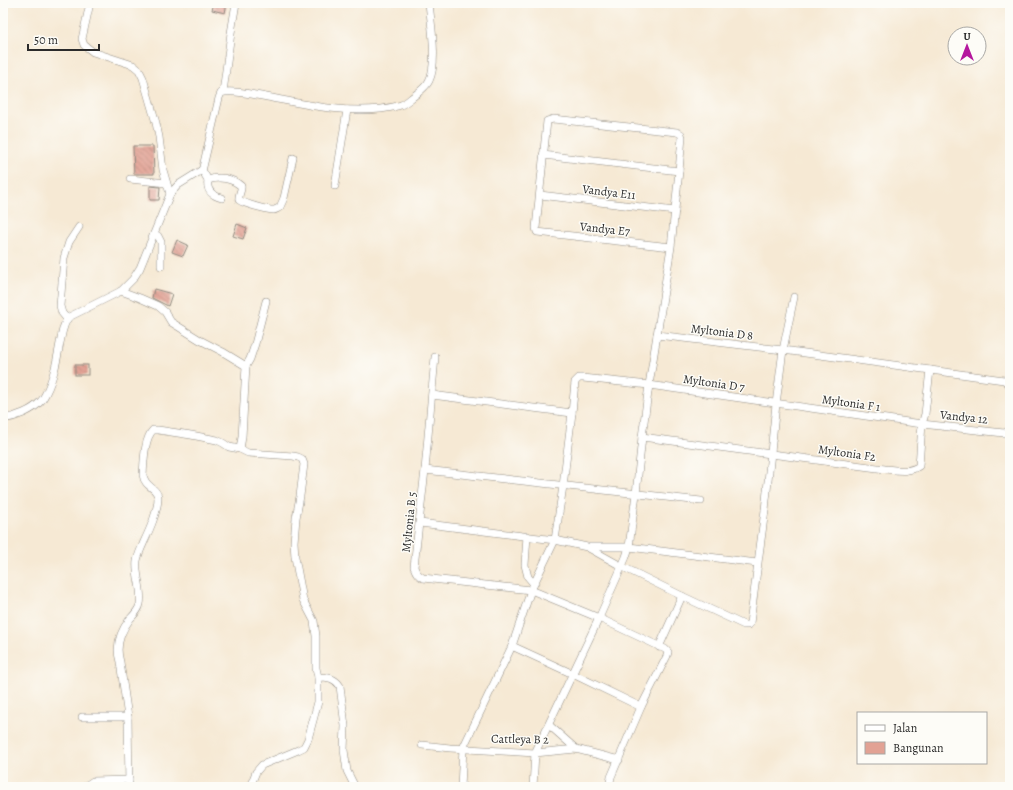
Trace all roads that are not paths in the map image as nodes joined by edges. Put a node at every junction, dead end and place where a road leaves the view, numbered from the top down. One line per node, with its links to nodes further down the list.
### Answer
1 (90, 3): 12 (street)
2 (236, 3): 4 (street)
3 (429, 3): 5 (street)
4 (224, 92): 5 (street); 8 (street)
5 (347, 110): 13 (street)
6 (543, 155): 9 (street); 9 (street); 15 (street)
7 (293, 158): 11 (street)
8 (202, 170): 11 (street); 14 (street)
9 (679, 171): 17 (street)
10 (130, 179): 12 (street)
11 (208, 180): 16 (street)
12 (166, 183): 14 (street)
13 (335, 186)
14 (170, 194): 19 (street)
15 (540, 195): 17 (street, Vandya E11); 20 (street, Vandya E7)
16 (222, 198)
17 (675, 211): 20 (street)
18 (79, 227): 25 (street)
19 (154, 234): 21 (street); 22 (street)
20 (671, 247): 26 (street)
21 (161, 266)
22 (122, 291): 25 (street); 29 (street)
23 (794, 297): 27 (street)
24 (266, 302): 29 (street)
25 (67, 319): 36 (street)
26 (657, 335): 27 (street, Myltonia D 8); 31 (street)
27 (783, 350): 30 (street, Myltonia D 8); 34 (street)
28 (435, 356): 33 (street, Myltonia B 5)
29 (246, 366): 40 (street)
30 (930, 370): 32 (street, Myltonia D 8); 37 (street)
31 (649, 385): 34 (street, Myltonia D 7); 35 (street, Myltonia D 7); 39 (street)
32 (1010, 386)
33 (432, 395): 35 (street); 42 (street, Myltonia B 5)
34 (776, 404): 37 (street, Myltonia F 1); 41 (street)
35 (572, 413): 43 (street)
36 (3, 419)
37 (922, 424): 38 (street, Vandya 12); 41 (street, Myltonia F2)
38 (1007, 431)
39 (642, 437): 41 (street, Myltonia F2); 44 (street)
40 (240, 449): 59 (street); 62 (street)
41 (771, 454): 51 (street)
42 (425, 470): 43 (street); 46 (street, Myltonia B 5)
43 (563, 486): 44 (street); 48 (street)
44 (636, 494): 45 (street); 50 (street)
45 (701, 501)
46 (420, 523): 47 (street); 53 (street, Myltonia B 5)
47 (527, 536): 48 (street); 53 (street)
48 (555, 540): 49 (street); 53 (street)
49 (587, 547): 50 (street); 52 (street)
50 (629, 547): 51 (street); 52 (street)
51 (757, 563): 54 (street)
52 (621, 566): 54 (street); 55 (street)
53 (532, 587): 55 (street); 56 (street)
54 (682, 596): 57 (street)
55 (599, 618): 57 (street); 58 (street)
56 (512, 646): 58 (street); 65 (street)
57 (659, 647): 60 (street)
58 (573, 674): 60 (street); 63 (street)
59 (318, 677): 71 (street); 72 (street)
60 (641, 707): 68 (street)
61 (82, 717): 62 (street)
62 (128, 717): 69 (street)
63 (549, 725): 66 (street, Cattleya B 2); 67 (street)
64 (422, 745): 65 (street, Cattleya B 2)
65 (464, 748): 67 (street, Cattleya B 2); 73 (street)
66 (576, 749): 67 (street, Cattleya B 2); 68 (street, Cattleya B 2)
67 (535, 753): 74 (street)
68 (619, 760): 75 (street)
69 (129, 784): 70 (street)
70 (86, 787)
71 (250, 787)
72 (356, 787)
73 (461, 787)
74 (533, 787)
75 (609, 787)

